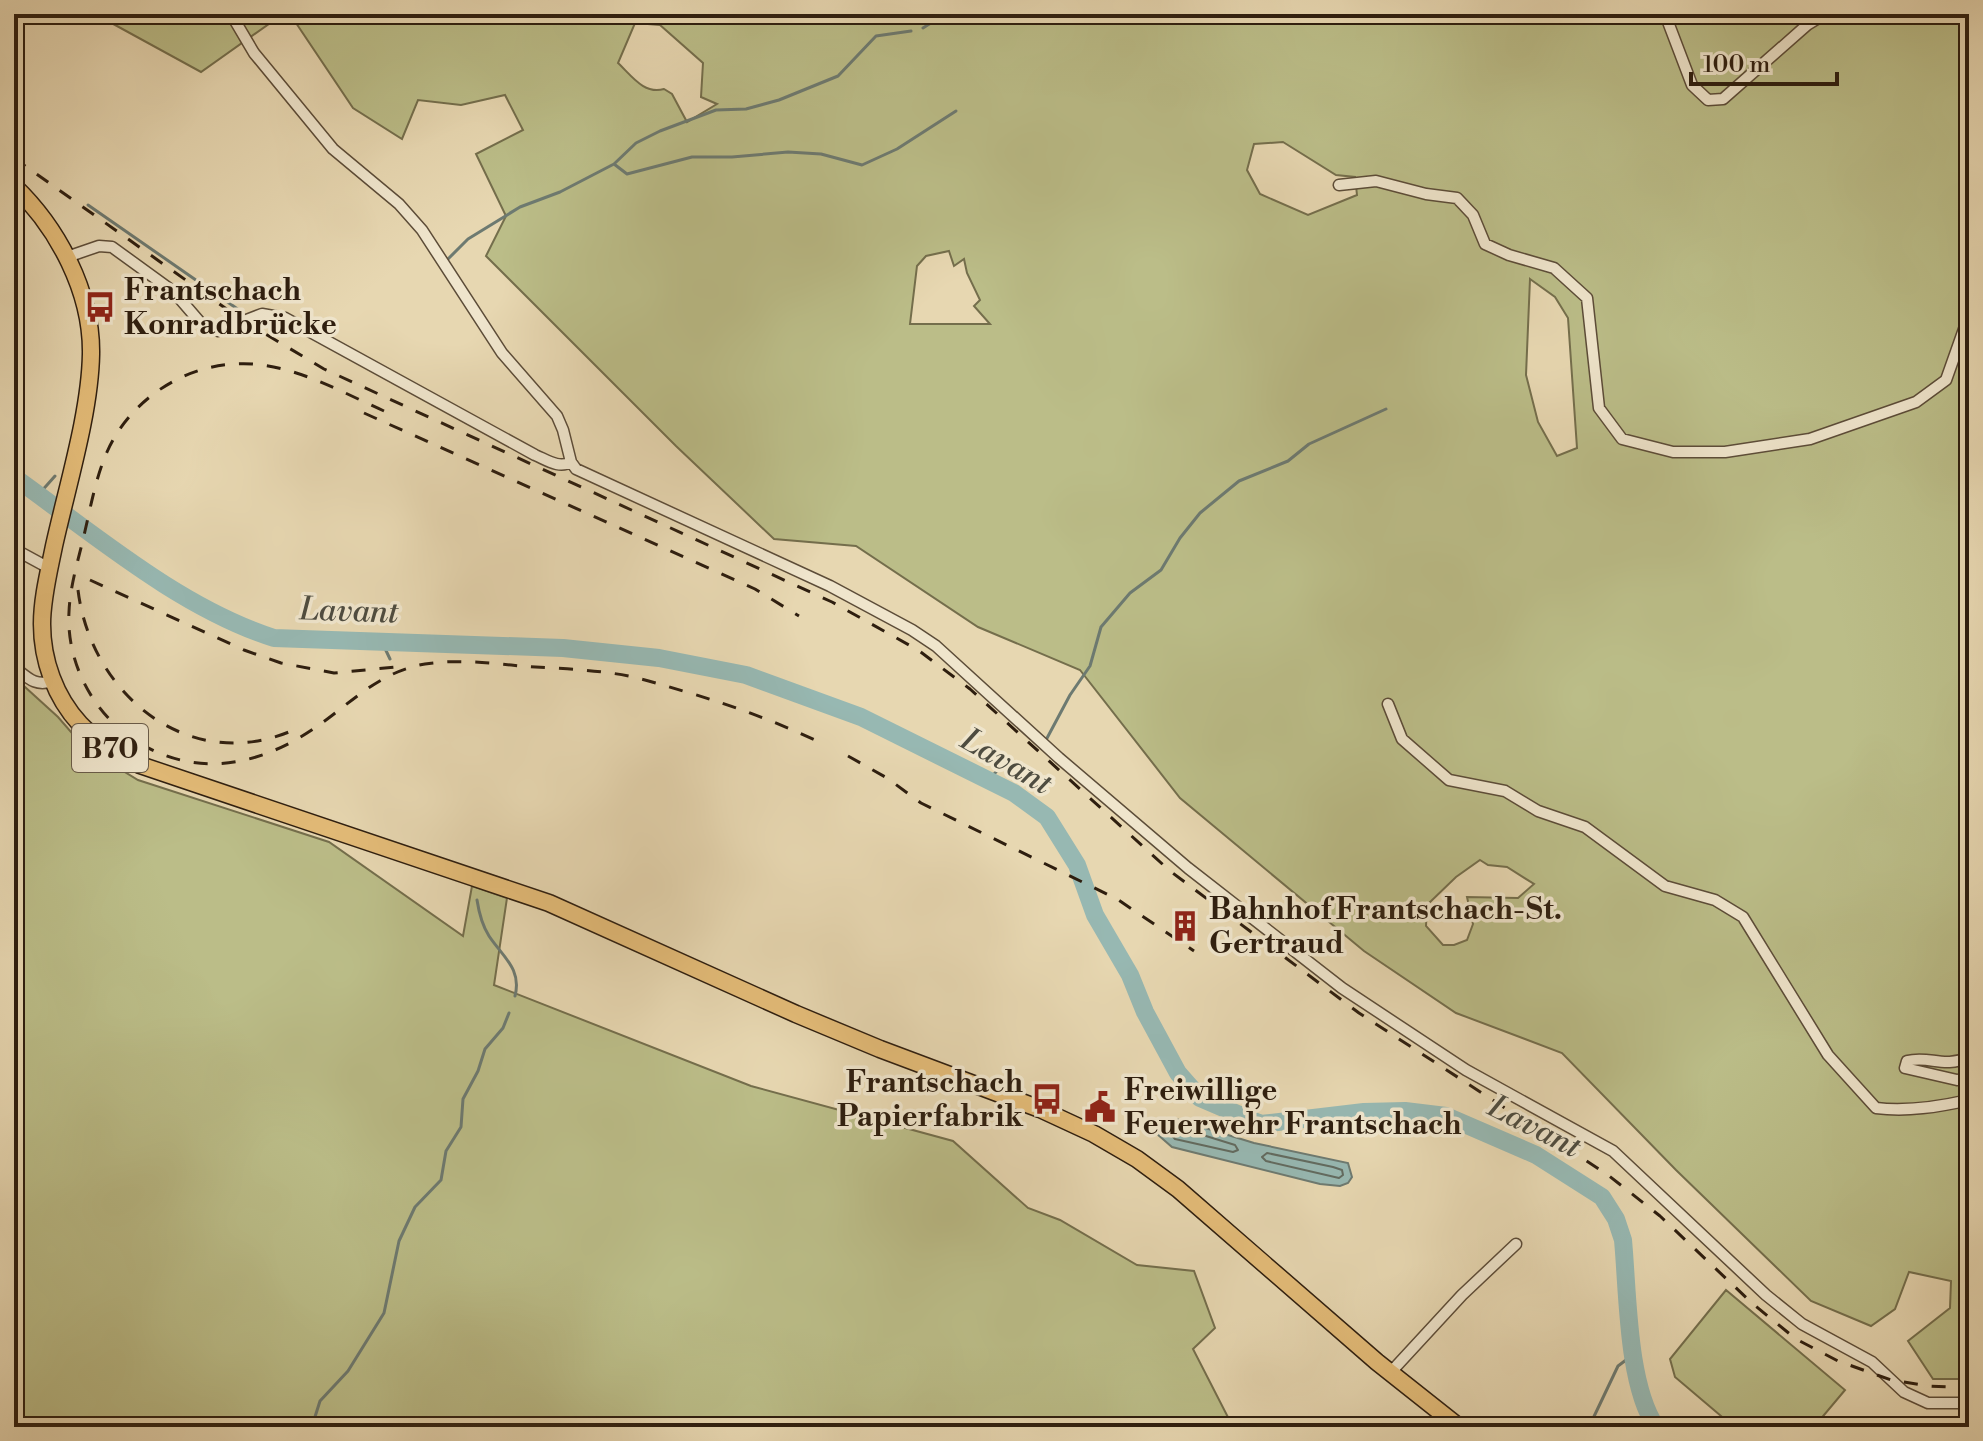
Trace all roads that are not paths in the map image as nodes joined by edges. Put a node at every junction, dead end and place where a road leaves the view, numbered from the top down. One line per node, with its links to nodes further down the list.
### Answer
1 (231, 14): 8 (street)
2 (1665, 14): 3 (street)
3 (1825, 14)
4 (1339, 185): 7 (street)
5 (14, 186): 6 (main road, B70)
6 (67, 257): 8 (street); 10 (main road, B70)
7 (1969, 315)
8 (571, 462): 19 (street)
9 (14, 549): 10 (street)
10 (49, 568): 12 (main road, B70)
11 (14, 667): 12 (street)
12 (53, 681): 18 (main road, B70)
13 (1388, 704): 16 (street)
14 (1969, 1057): 15 (street)
15 (1969, 1079)
16 (1969, 1100)
17 (1516, 1244): 18 (street)
18 (1390, 1373): 20 (main road, B70)
19 (1969, 1403)
20 (1459, 1427)

